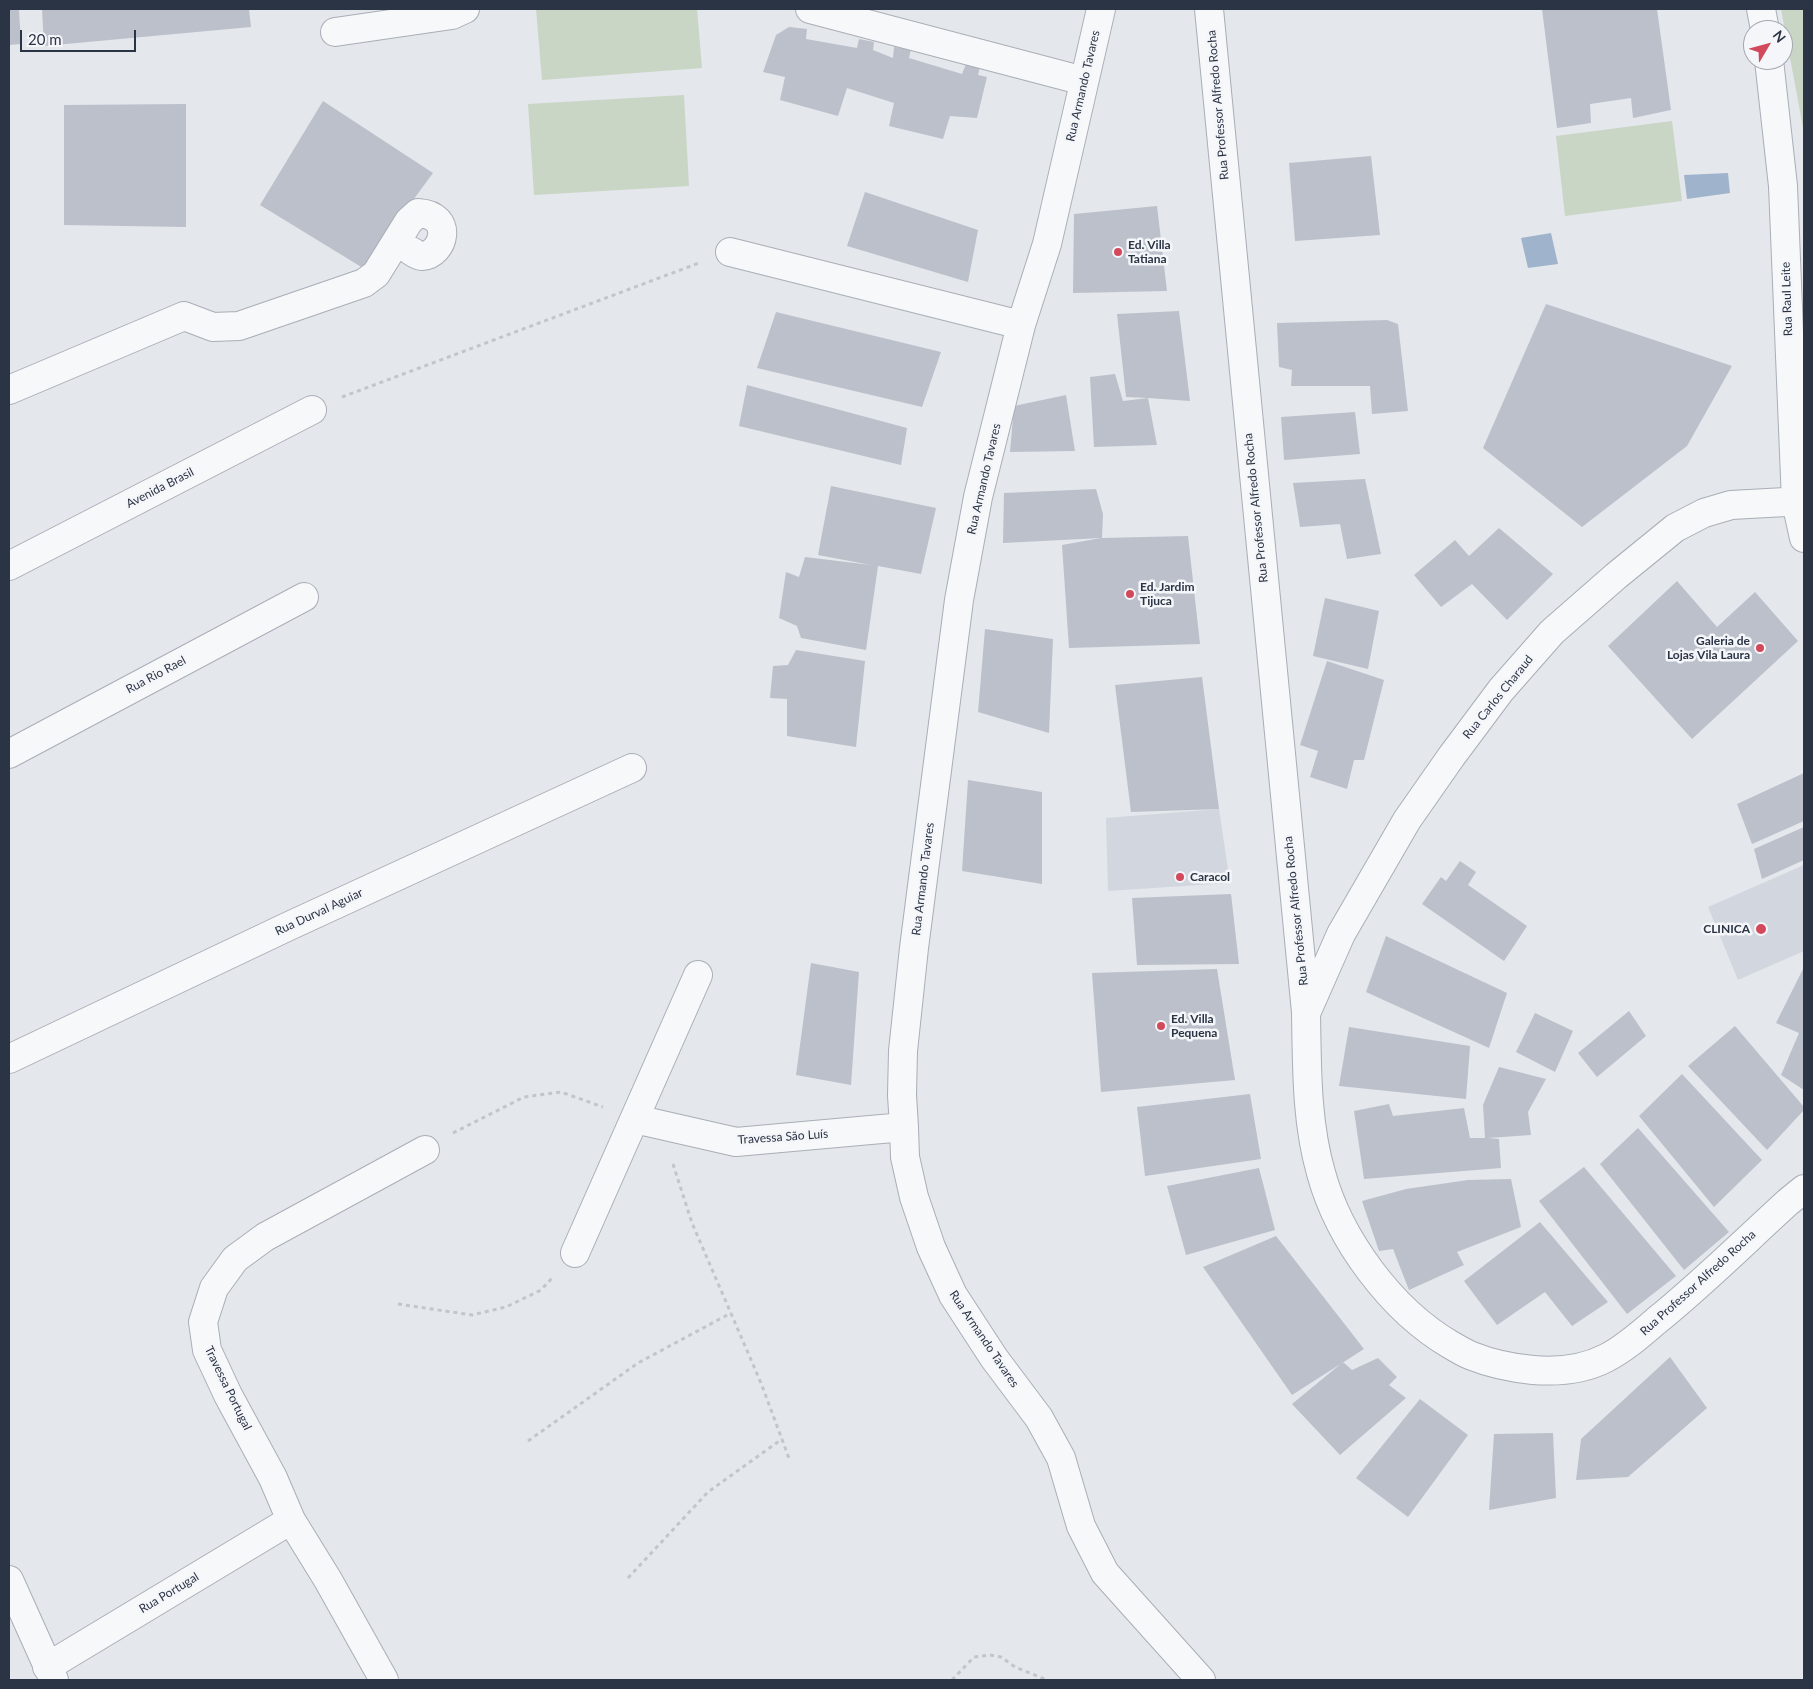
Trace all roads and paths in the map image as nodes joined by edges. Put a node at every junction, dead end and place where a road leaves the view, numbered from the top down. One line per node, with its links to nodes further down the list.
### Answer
1 (465, 9): 5 (street)
2 (810, 9): 7 (street)
3 (1101, 9): 7 (street, Rua Armando Tavares)
4 (1209, 9): 20 (street, Rua Professor Alfredo Rocha)
5 (335, 32)
6 (1770, 70): 13 (street, Rua Raul Leite)
7 (1084, 81): 10 (street, Rua Armando Tavares)
8 (411, 252): 11 (street)
9 (730, 252): 10 (street); 12 (path)
10 (1021, 325): 24 (street, Rua Armando Tavares)
11 (9, 390)
12 (312, 410): 15 (street, Avenida Brasil)
13 (1800, 501): 14 (street, Rua Raul Leite); 20 (street, Rua Carlos Charaud)
14 (1804, 538)
15 (9, 566)
16 (304, 597): 17 (street, Rua Rio Rael)
17 (9, 754)
18 (632, 768): 21 (street, Rua Durval Aguiar)
19 (698, 975): 22 (street)
20 (1306, 1012): 26 (street, Rua Professor Alfredo Rocha)
21 (9, 1059)
22 (635, 1119): 23 (street, Travessa São Luís); 25 (path); 27 (street)
23 (661, 1125): 24 (street, Travessa São Luís); 29 (path)
24 (904, 1127): 40 (street, Rua Armando Tavares)
25 (425, 1150): 33 (street, Travessa Portugal)
26 (1804, 1189)
27 (575, 1253): 28 (path)
28 (398, 1304)
29 (731, 1313): 30 (path); 31 (path)
30 (782, 1439): 32 (path); 34 (path)
31 (528, 1441)
32 (790, 1461)
33 (292, 1520): 36 (street, Rua Portugal); 37 (street, Travessa Portugal)
34 (628, 1578)
35 (9, 1580): 36 (street)
36 (51, 1673)
37 (384, 1680)
38 (952, 1680): 39 (path)
39 (1047, 1680)
40 (1201, 1680)

